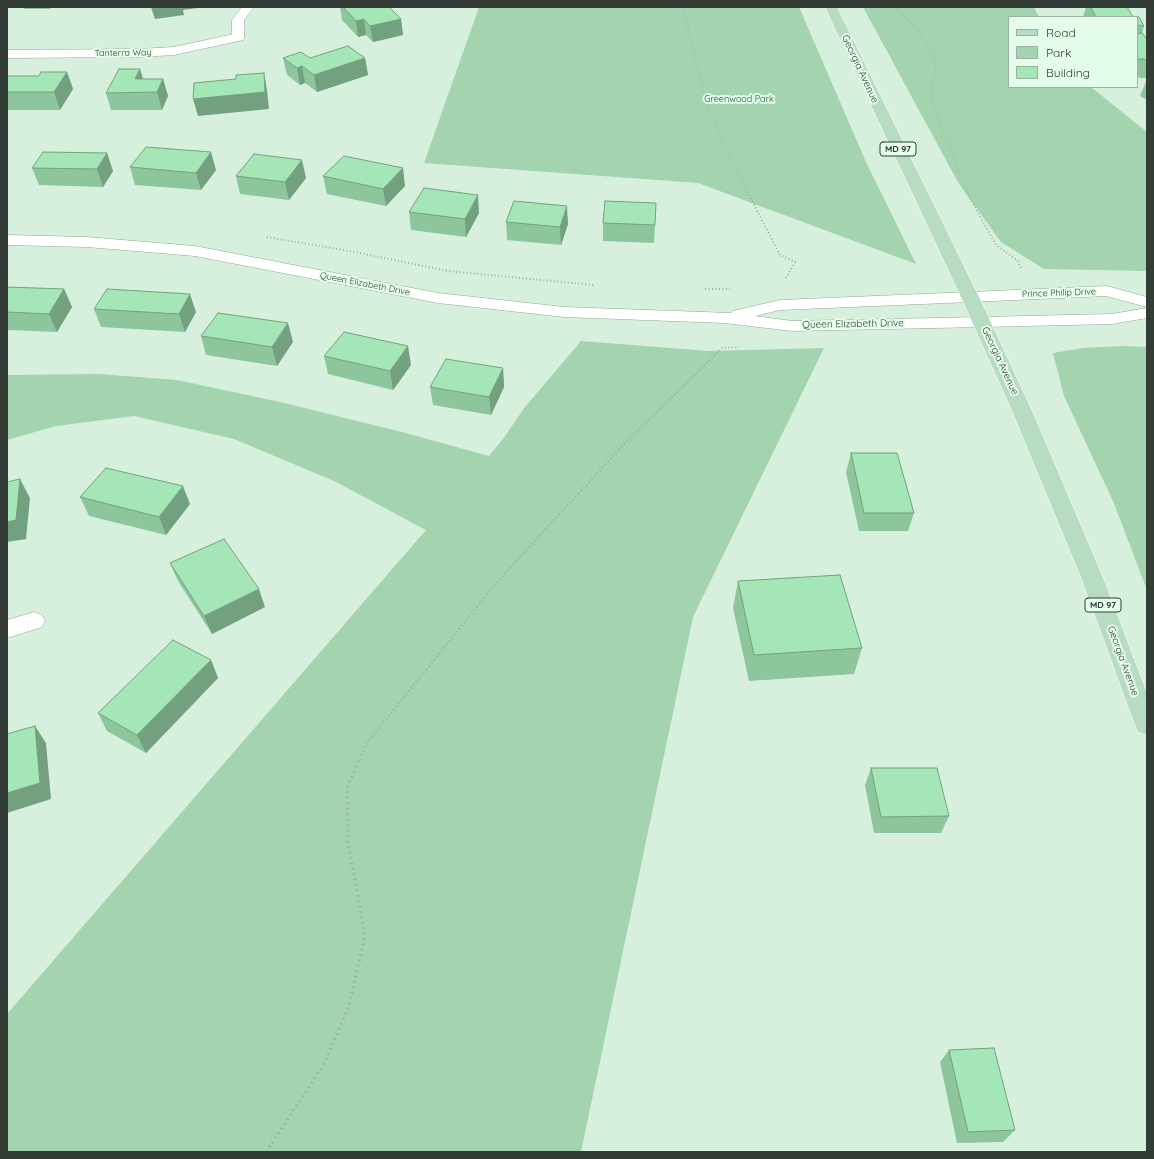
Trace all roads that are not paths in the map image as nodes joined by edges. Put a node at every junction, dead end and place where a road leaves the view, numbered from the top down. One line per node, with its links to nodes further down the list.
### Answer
1 (248, 7): 3 (street, Tanterra Way)
2 (831, 7): 5 (main road, Georgia Avenue / MD 97)
3 (7, 54)
4 (7, 240): 8 (street, Queen Elizabeth Drive)
5 (970, 297): 6 (street, Prince Philip Drive); 8 (street, Queen Elizabeth Drive); 9 (main road, Georgia Avenue / MD 97)
6 (1147, 302)
7 (1147, 313): 9 (street)
8 (725, 318): 9 (street, Queen Elizabeth Drive)
9 (982, 322): 12 (main road, Georgia Avenue / MD 97)
10 (34, 621): 11 (street)
11 (7, 629)
12 (1147, 725)

